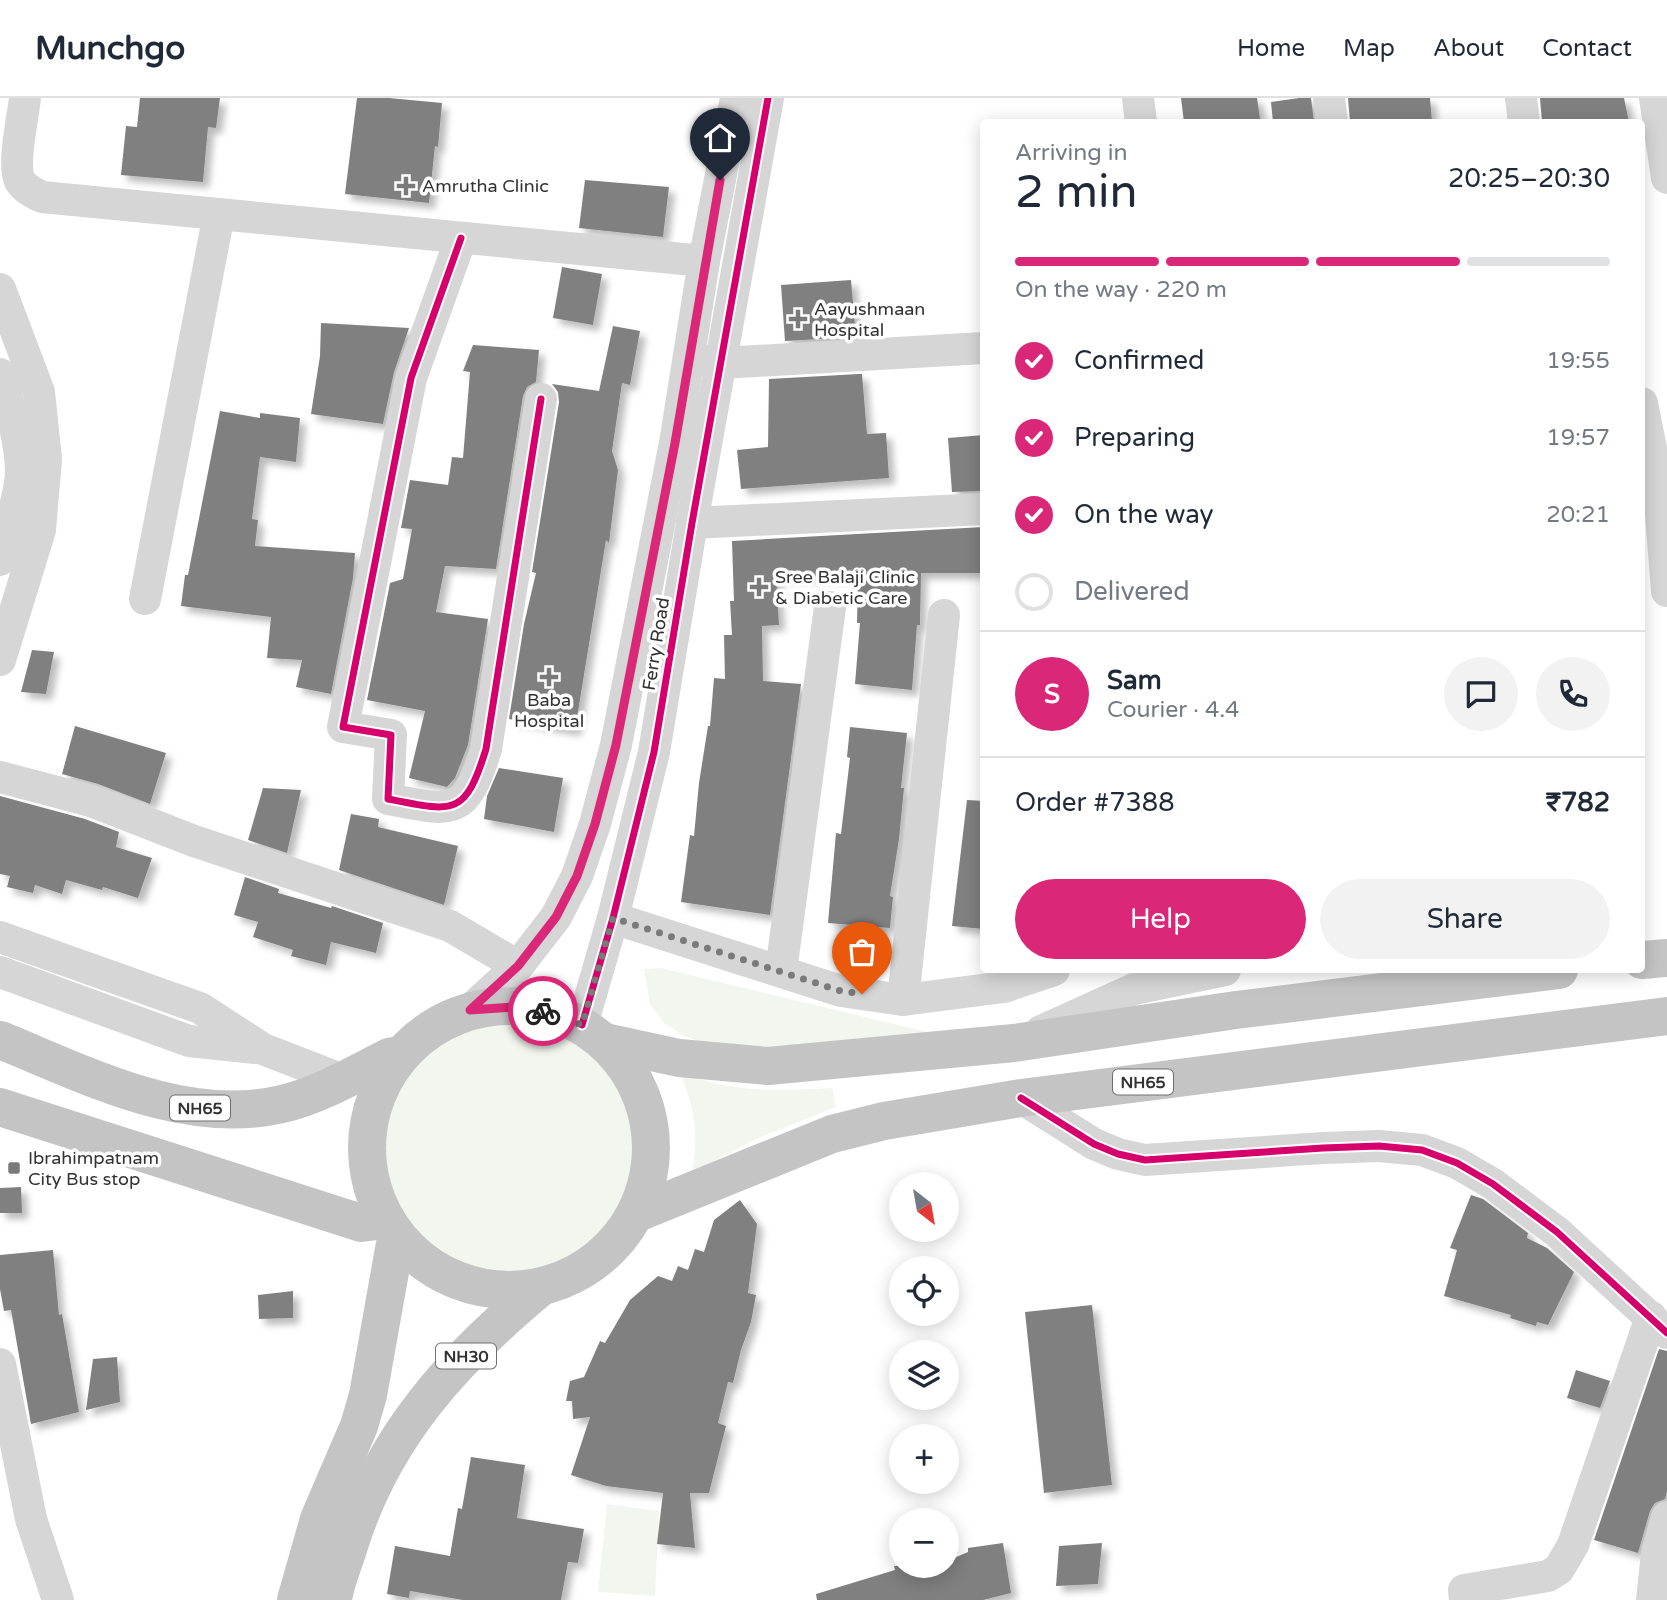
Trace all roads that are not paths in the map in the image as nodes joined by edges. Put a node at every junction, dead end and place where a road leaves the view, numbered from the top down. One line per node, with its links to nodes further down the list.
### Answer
1 (25, 98): 13 (street)
2 (736, 98): 15 (street, Ferry Road)
3 (768, 98): 19 (street, Ferry Road)
4 (1138, 98): 8 (street)
5 (1329, 98): 9 (street)
6 (1521, 98): 10 (street)
7 (1655, 98): 11 (street)
8 (1141, 119)
9 (1332, 119)
10 (1524, 119)
11 (1667, 180): 12 (street)
12 (1645, 187)
13 (219, 214): 14 (street); 27 (street)
14 (461, 238): 15 (street); 21 (street)
15 (704, 261): 18 (street, Ferry Road)
16 (0, 289): 30 (street)
17 (980, 348): 19 (street)
18 (689, 358): 19 (street); 31 (street, Ferry Road)
19 (721, 363): 24 (street, Ferry Road)
20 (0, 374): 25 (street)
21 (541, 398)
22 (1645, 418): 26 (street)
23 (980, 509): 24 (street)
24 (692, 523): 32 (street, Ferry Road)
25 (0, 560)
26 (1667, 591)
27 (145, 599)
28 (830, 607): 39 (street)
29 (944, 615): 44 (street)
30 (0, 660)
31 (616, 745): 32 (street); 38 (street, Ferry Road)
32 (654, 752): 34 (street, Ferry Road)
33 (0, 777): 38 (street)
34 (613, 918): 39 (street); 47 (street, Ferry Road)
35 (0, 937): 50 (street)
36 (1667, 957): 37 (highway)
37 (1645, 960)
38 (518, 966): 45 (street, Ferry Road)
39 (781, 971): 44 (street)
40 (0, 972): 50 (street)
41 (1045, 973): 44 (street)
42 (1211, 973): 49 (street)
43 (1495, 973): 49 (highway, NH65)
44 (903, 1000)
45 (470, 1010): 47 (highway, NH65); 51 (highway, NH65)
46 (1667, 1016): 53 (highway, NH65)
47 (593, 1033): 49 (highway, NH65); 55 (highway, NH65)
48 (0, 1040): 52 (highway, NH65)
49 (1014, 1043)
50 (263, 1049): 52 (street)
51 (400, 1055): 52 (highway, NH65); 56 (highway, NH65)
52 (343, 1080)
53 (1021, 1098): 55 (highway, NH65); 58 (street)
54 (0, 1107): 56 (highway)
55 (635, 1214): 57 (highway, NH65)
56 (391, 1229): 57 (highway, NH65); 63 (highway)
57 (541, 1287): 64 (highway, NH30)
58 (1659, 1325): 61 (street)
59 (0, 1364): 62 (street)
60 (1667, 1517): 66 (street)
61 (1550, 1588): 65 (street)
62 (58, 1600)
63 (296, 1600)
64 (333, 1600)
65 (1465, 1600)
66 (1652, 1600)

